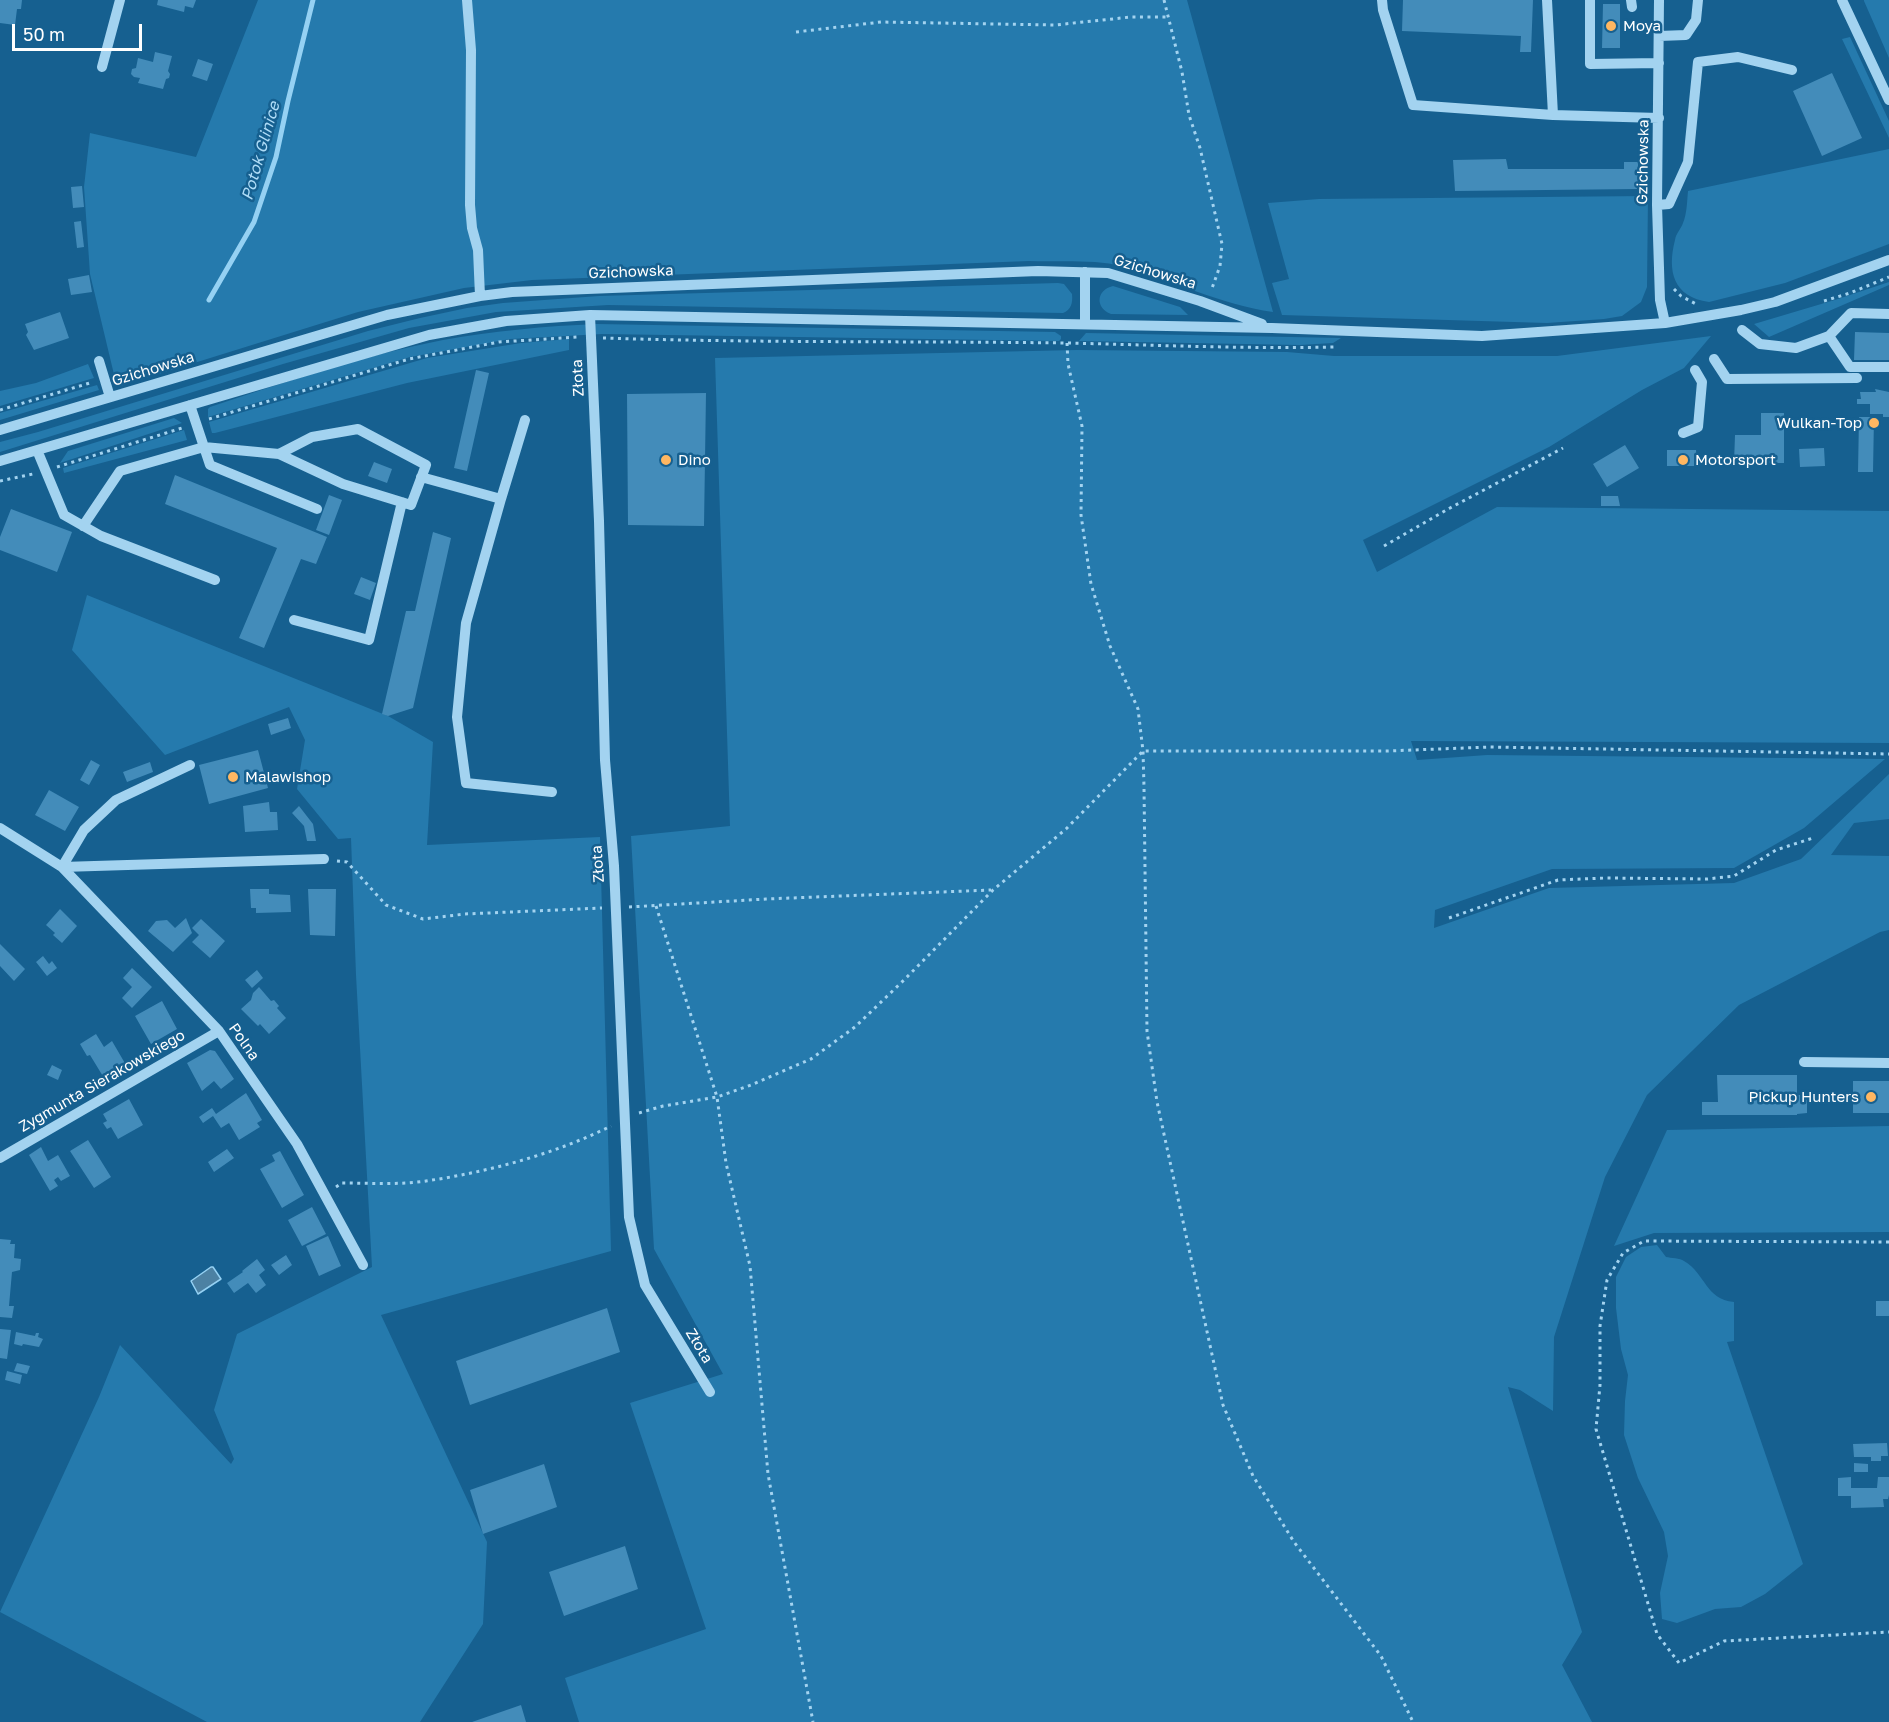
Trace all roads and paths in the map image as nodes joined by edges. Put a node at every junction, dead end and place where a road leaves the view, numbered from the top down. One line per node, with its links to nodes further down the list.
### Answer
1 (120, 0): 14 (street)
2 (467, 0): 24 (street)
3 (1164, 0): 10 (path)
4 (1382, 0): 17 (street)
5 (1547, 0): 17 (street)
6 (1590, 0): 13 (street)
7 (1659, 0): 12 (street, Gzichowska)
8 (1698, 0): 12 (street)
9 (1842, 0): 16 (street)
10 (1168, 16): 11 (path); 26 (path)
11 (796, 32)
12 (1659, 36): 13 (street, Gzichowska)
13 (1659, 63): 18 (street, Gzichowska)
14 (102, 67)
15 (1792, 70): 19 (street)
16 (1889, 100)
17 (1553, 115): 18 (street)
18 (1659, 118): 19 (street, Gzichowska)
19 (1657, 205): 30 (street, Gzichowska)
20 (1889, 260): 30 (street, Gzichowska)
21 (1085, 272): 24 (street, Gzichowska); 26 (street, Gzichowska); 32 (street)
22 (1889, 277): 25 (path)
23 (1672, 287): 27 (path)
24 (480, 296): 45 (street, Gzichowska)
25 (1818, 302)
26 (1206, 304): 33 (street, Gzichowska)
27 (1700, 305)
28 (1889, 314): 35 (street)
29 (590, 315): 31 (street, Gzichowska); 36 (street, Złota); 46 (street, Gzichowska)
30 (1665, 323): 33 (street, Gzichowska)
31 (1069, 324): 32 (street, Gzichowska); 38 (path)
32 (1085, 324): 33 (street, Gzichowska)
33 (1272, 328)
34 (1742, 330): 35 (street)
35 (1829, 336): 41 (street)
36 (591, 337): 38 (path); 49 (path); 77 (street, Złota)
37 (1344, 341): 38 (path)
38 (1067, 343): 67 (path)
39 (1714, 359): 43 (street)
40 (99, 361): 44 (street)
41 (1889, 366)
42 (1695, 370): 51 (street)
43 (1857, 378)
44 (104, 379): 45 (street); 47 (path)
45 (110, 397): 50 (street, Gzichowska)
46 (190, 405): 49 (street); 54 (street, Gzichowska)
47 (0, 410)
48 (525, 420): 60 (street)
49 (196, 423): 52 (street); 57 (path)
50 (0, 430)
51 (1683, 433)
52 (204, 447): 55 (street); 62 (street); 63 (street)
53 (1563, 448): 64 (path)
54 (37, 450): 56 (street, Gzichowska); 57 (street)
55 (279, 454): 58 (street); 61 (street)
56 (0, 461)
57 (46, 471): 59 (path); 63 (street)
58 (421, 477): 60 (street); 61 (street)
59 (0, 481)
60 (501, 499): 70 (street)
61 (402, 502): 66 (street)
62 (317, 509)
63 (83, 526): 65 (street)
64 (1384, 546)
65 (215, 580)
66 (294, 620)
67 (1143, 751): 68 (path); 75 (path); 91 (path)
68 (1889, 754)
69 (190, 765): 74 (street)
70 (552, 792)
71 (0, 828): 74 (street, Polna)
72 (1813, 838): 78 (path)
73 (324, 859): 74 (street); 77 (path)
74 (62, 867): 79 (street, Polna)
75 (993, 890): 76 (path); 82 (path)
76 (656, 906): 77 (path); 82 (path)
77 (615, 908): 83 (street, Złota)
78 (1449, 918)
79 (219, 1031): 84 (street, Zygmunta Sierakowskiego); 85 (street, Polna)
80 (1804, 1062): 81 (street)
81 (1889, 1063)
82 (717, 1097): 83 (path); 90 (path)
83 (625, 1119): 85 (path); 88 (street, Złota)
84 (0, 1158)
85 (324, 1193): 87 (street, Polna)
86 (1889, 1242): 89 (path)
87 (363, 1264)
88 (710, 1392)
89 (1889, 1632)
90 (813, 1722)
91 (1413, 1722)

